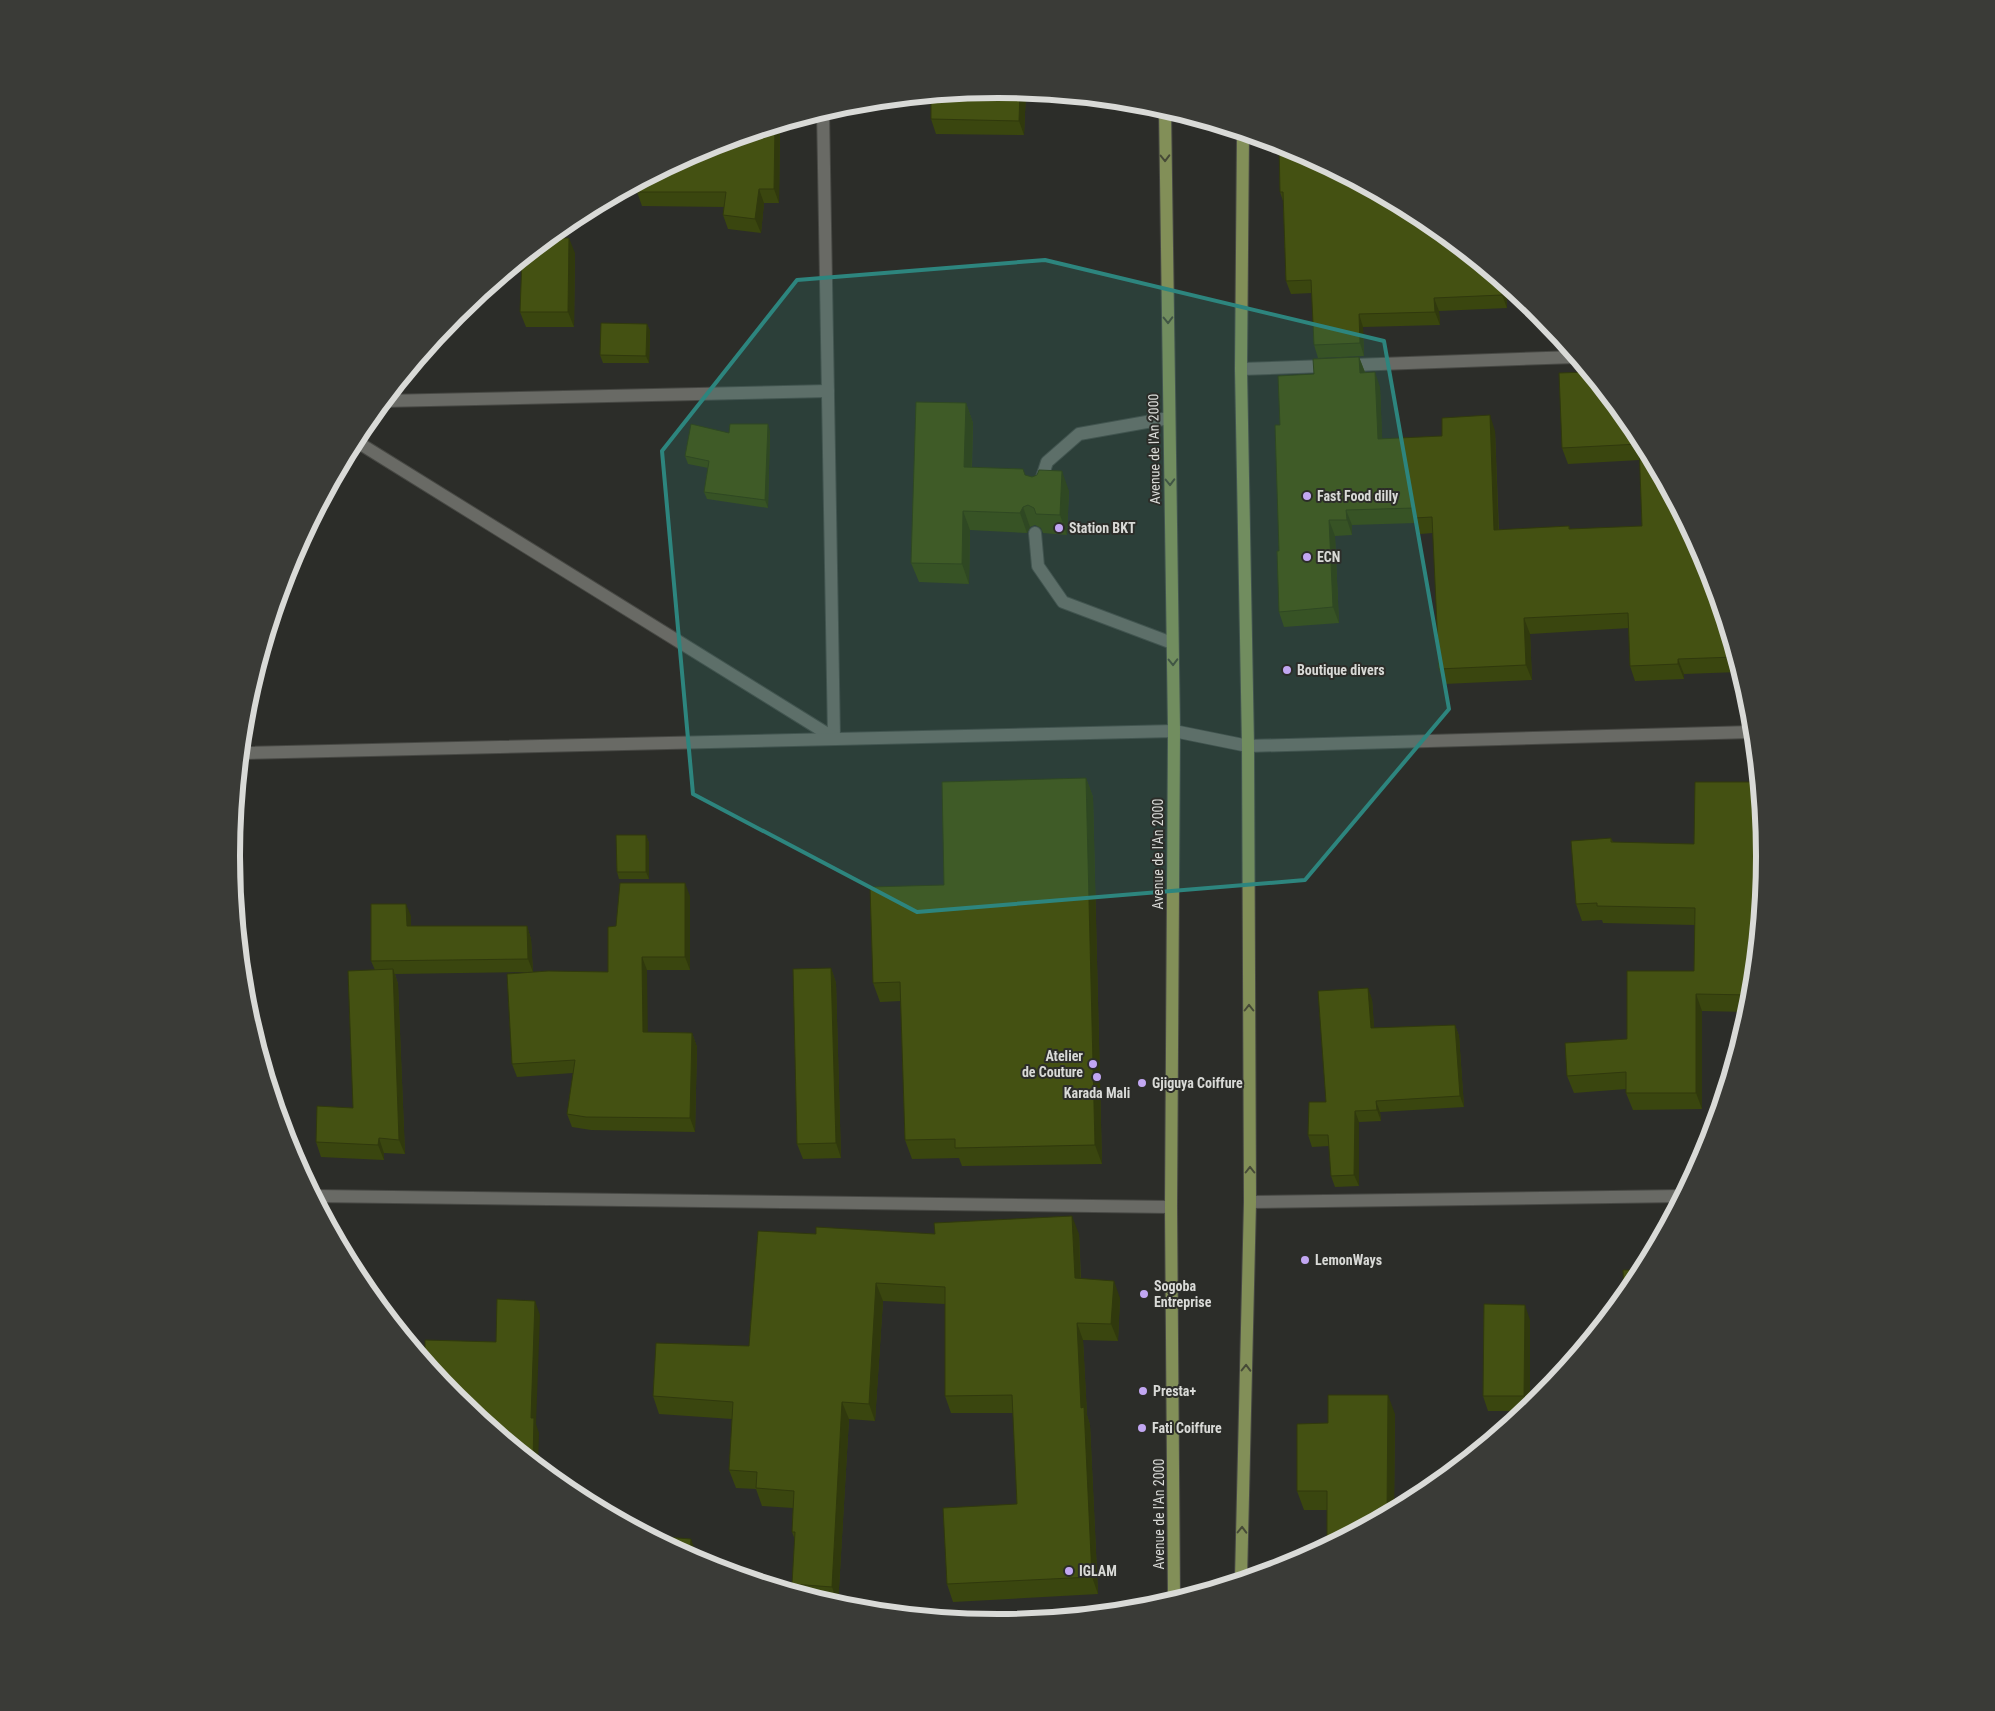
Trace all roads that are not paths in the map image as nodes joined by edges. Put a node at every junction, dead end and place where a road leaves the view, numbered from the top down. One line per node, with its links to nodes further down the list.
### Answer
1 (1165, 117): 8 (main road, Avenue de l'An 2000, one-way to 8)
2 (823, 118): 6 (street)
3 (1243, 139): 5 (main road)
4 (1568, 357): 5 (street)
5 (1241, 369): 16 (main road)
6 (828, 391): 7 (street); 15 (street)
7 (391, 401)
8 (1169, 418): 10 (street); 12 (main road, Avenue de l'An 2000, one-way to 12)
9 (361, 444): 15 (street)
10 (1038, 489)
11 (1035, 533): 12 (street)
12 (1172, 643): 13 (main road, Avenue de l'An 2000, one-way to 13)
13 (1174, 731): 15 (street); 16 (street); 21 (main road, Avenue de l'An 2000)
14 (1745, 732): 16 (street)
15 (834, 738): 17 (street)
16 (1248, 746): 20 (main road, one-way to 16)
17 (247, 753)
18 (321, 1196): 21 (street)
19 (1674, 1196): 20 (street)
20 (1250, 1202): 22 (main road, one-way to 20)
21 (1171, 1207): 23 (main road, Avenue de l'An 2000)
22 (1241, 1573)
23 (1174, 1593)

